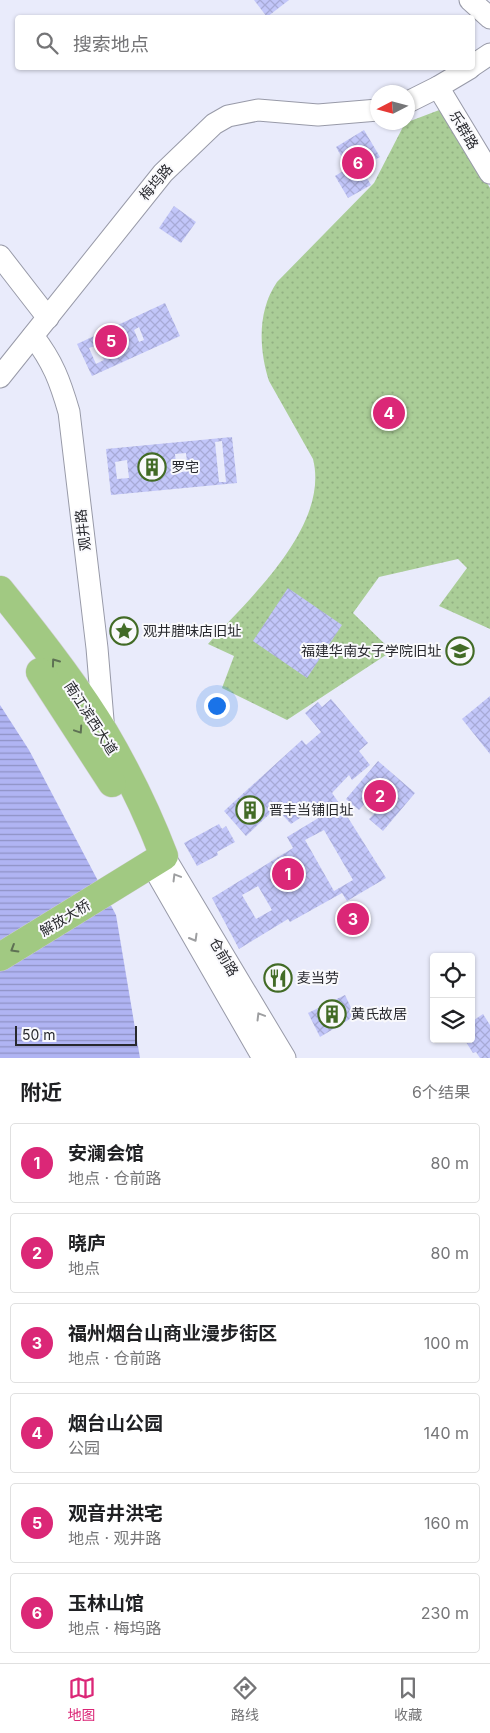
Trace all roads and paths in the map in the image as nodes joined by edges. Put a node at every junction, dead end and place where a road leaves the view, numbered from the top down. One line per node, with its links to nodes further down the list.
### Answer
1 (470, 0): 2 (street)
2 (490, 18)
3 (490, 54): 4 (street)
4 (475, 64)
5 (466, 70): 6 (street)
6 (438, 87): 7 (street); 9 (street, 乐群路)
7 (415, 98)
8 (370, 111): 11 (street, 梅坞路)
9 (490, 173)
10 (0, 256): 11 (street)
11 (48, 318): 12 (street, 梅坞路)
12 (33, 336): 13 (street, 梅坞路); 16 (street, 观井路)
13 (0, 377)
14 (0, 590): 16 (main road, 南江滨西大道, one-way to 14)
15 (0, 619): 17 (main road, 南江滨西大道, one-way to 17)
16 (104, 733): 17 (main road, 南江滨西大道)
17 (149, 867): 18 (main road, 解放大桥, one-way to 18); 19 (street, 仓前路, one-way to 19); 20 (street, 仓前路, one-way to 17)
18 (0, 957)
19 (263, 1058)
20 (285, 1058)

